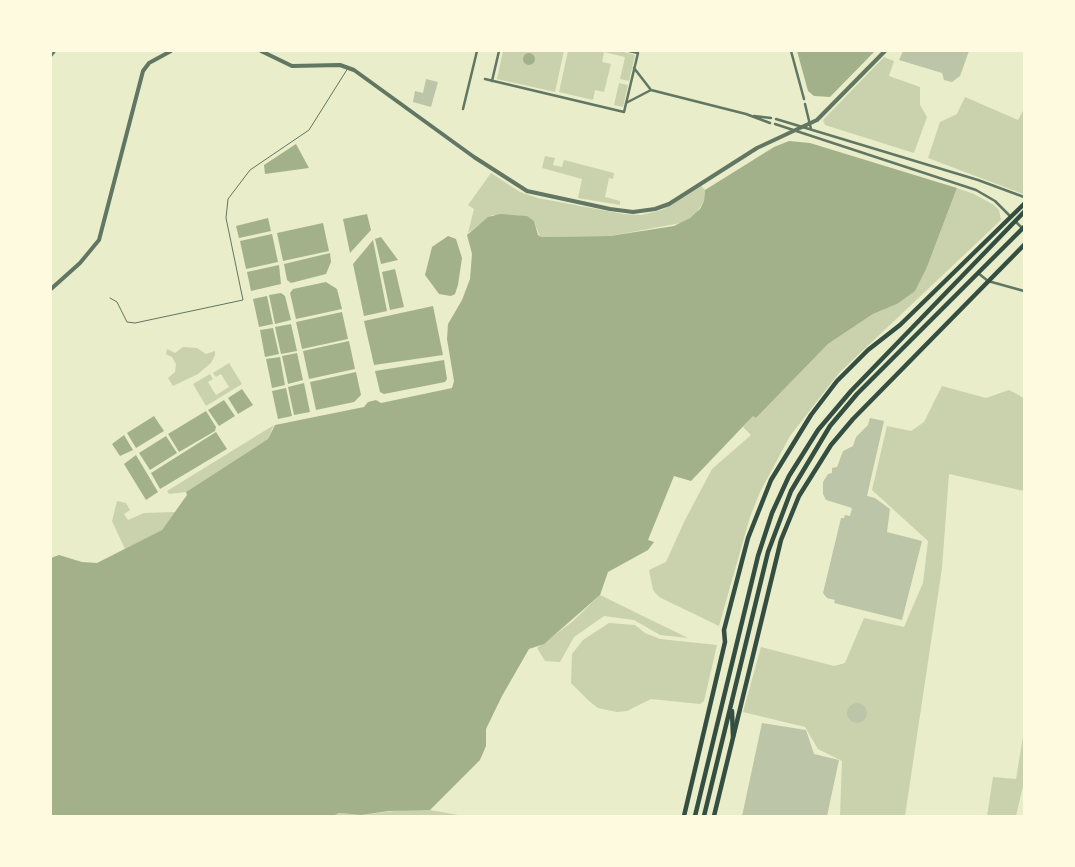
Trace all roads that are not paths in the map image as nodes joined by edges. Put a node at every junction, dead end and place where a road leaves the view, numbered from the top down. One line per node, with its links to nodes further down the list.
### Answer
1 (55, 51): 10 (street)
2 (171, 51): 9 (street)
3 (261, 51): 11 (street)
4 (477, 51): 19 (street)
5 (500, 51): 14 (street)
6 (629, 51): 12 (street)
7 (791, 51): 16 (street)
8 (885, 51): 25 (street)
9 (163, 52): 39 (street)
10 (51, 56)
11 (348, 68): 28 (street); 41 (lane)
12 (634, 68): 15 (street); 17 (street)
13 (485, 79): 14 (street)
14 (492, 81): 17 (street)
15 (651, 90): 17 (street); 20 (street)
16 (804, 98)
17 (626, 103)
18 (805, 104): 25 (street)
19 (463, 109)
20 (750, 115): 21 (street); 23 (street)
21 (771, 118)
22 (776, 119): 26 (street)
23 (770, 123)
24 (775, 124): 28 (street)
25 (811, 124): 26 (street); 27 (street)
26 (805, 127): 27 (street); 28 (street)
27 (811, 129): 29 (street); 30 (street)
28 (797, 130): 29 (street)
29 (810, 134): 33 (street)
30 (1024, 197)
31 (1024, 204): 33 (main road)
32 (1024, 212): 34 (main road)
33 (1011, 216): 34 (street); 44 (main road)
34 (1015, 221): 35 (street); 45 (main road)
35 (1023, 228): 37 (main road)
36 (1024, 245): 38 (main road)
37 (978, 273): 38 (street); 42 (main road)
38 (988, 281): 40 (street); 43 (main road)
39 (51, 289)
40 (1024, 291)
41 (110, 298)
42 (732, 703): 43 (main road); 46 (main road)
43 (733, 737): 47 (main road)
44 (684, 816)
45 (696, 816)
46 (704, 816)
47 (714, 816)

